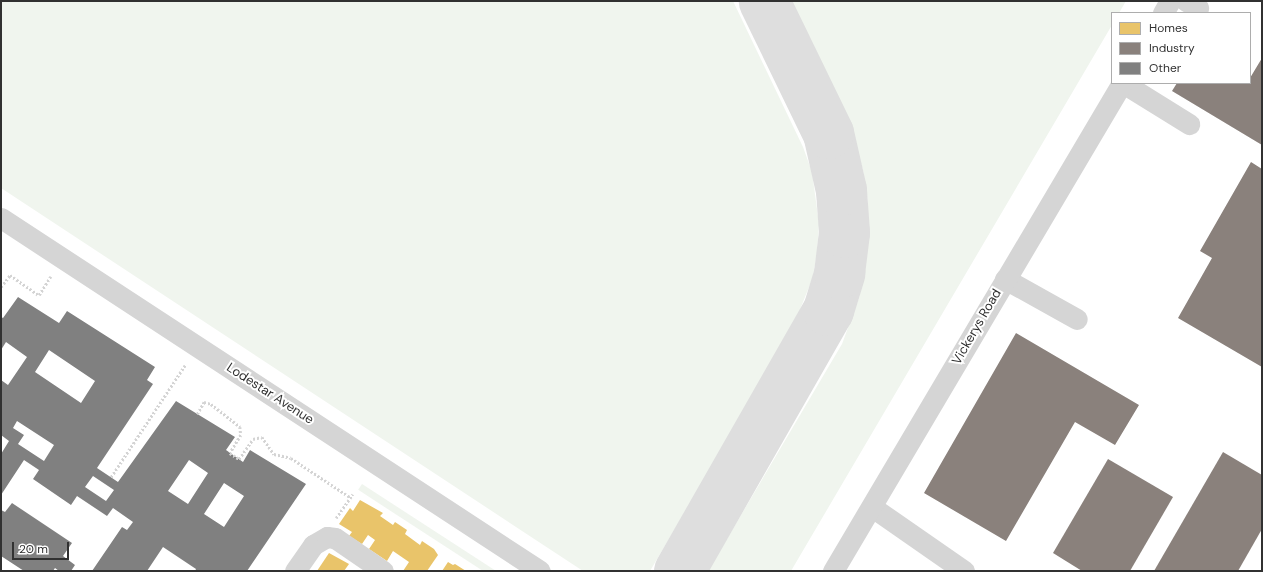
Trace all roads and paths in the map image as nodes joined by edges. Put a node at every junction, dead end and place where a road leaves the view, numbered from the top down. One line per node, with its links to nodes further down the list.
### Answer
1 (1170, 1): 2 (street)
2 (1164, 12)
3 (1121, 84): 8 (street, Vickerys Road)
4 (1124, 84): 5 (street)
5 (1189, 124)
6 (1, 218): 20 (street, Lodestar Avenue)
7 (51, 276): 9 (path)
8 (1005, 279): 10 (street); 16 (street, Vickerys Road)
9 (1, 287)
10 (1077, 320)
11 (185, 365): 13 (path)
12 (197, 414): 15 (path)
13 (111, 478)
14 (353, 494): 15 (path)
15 (350, 497): 17 (path)
16 (872, 507): 21 (street, Vickerys Road); 22 (street)
17 (322, 538): 18 (street); 19 (street)
18 (295, 571)
19 (383, 571)
20 (540, 571)
21 (833, 571)
22 (964, 571)

